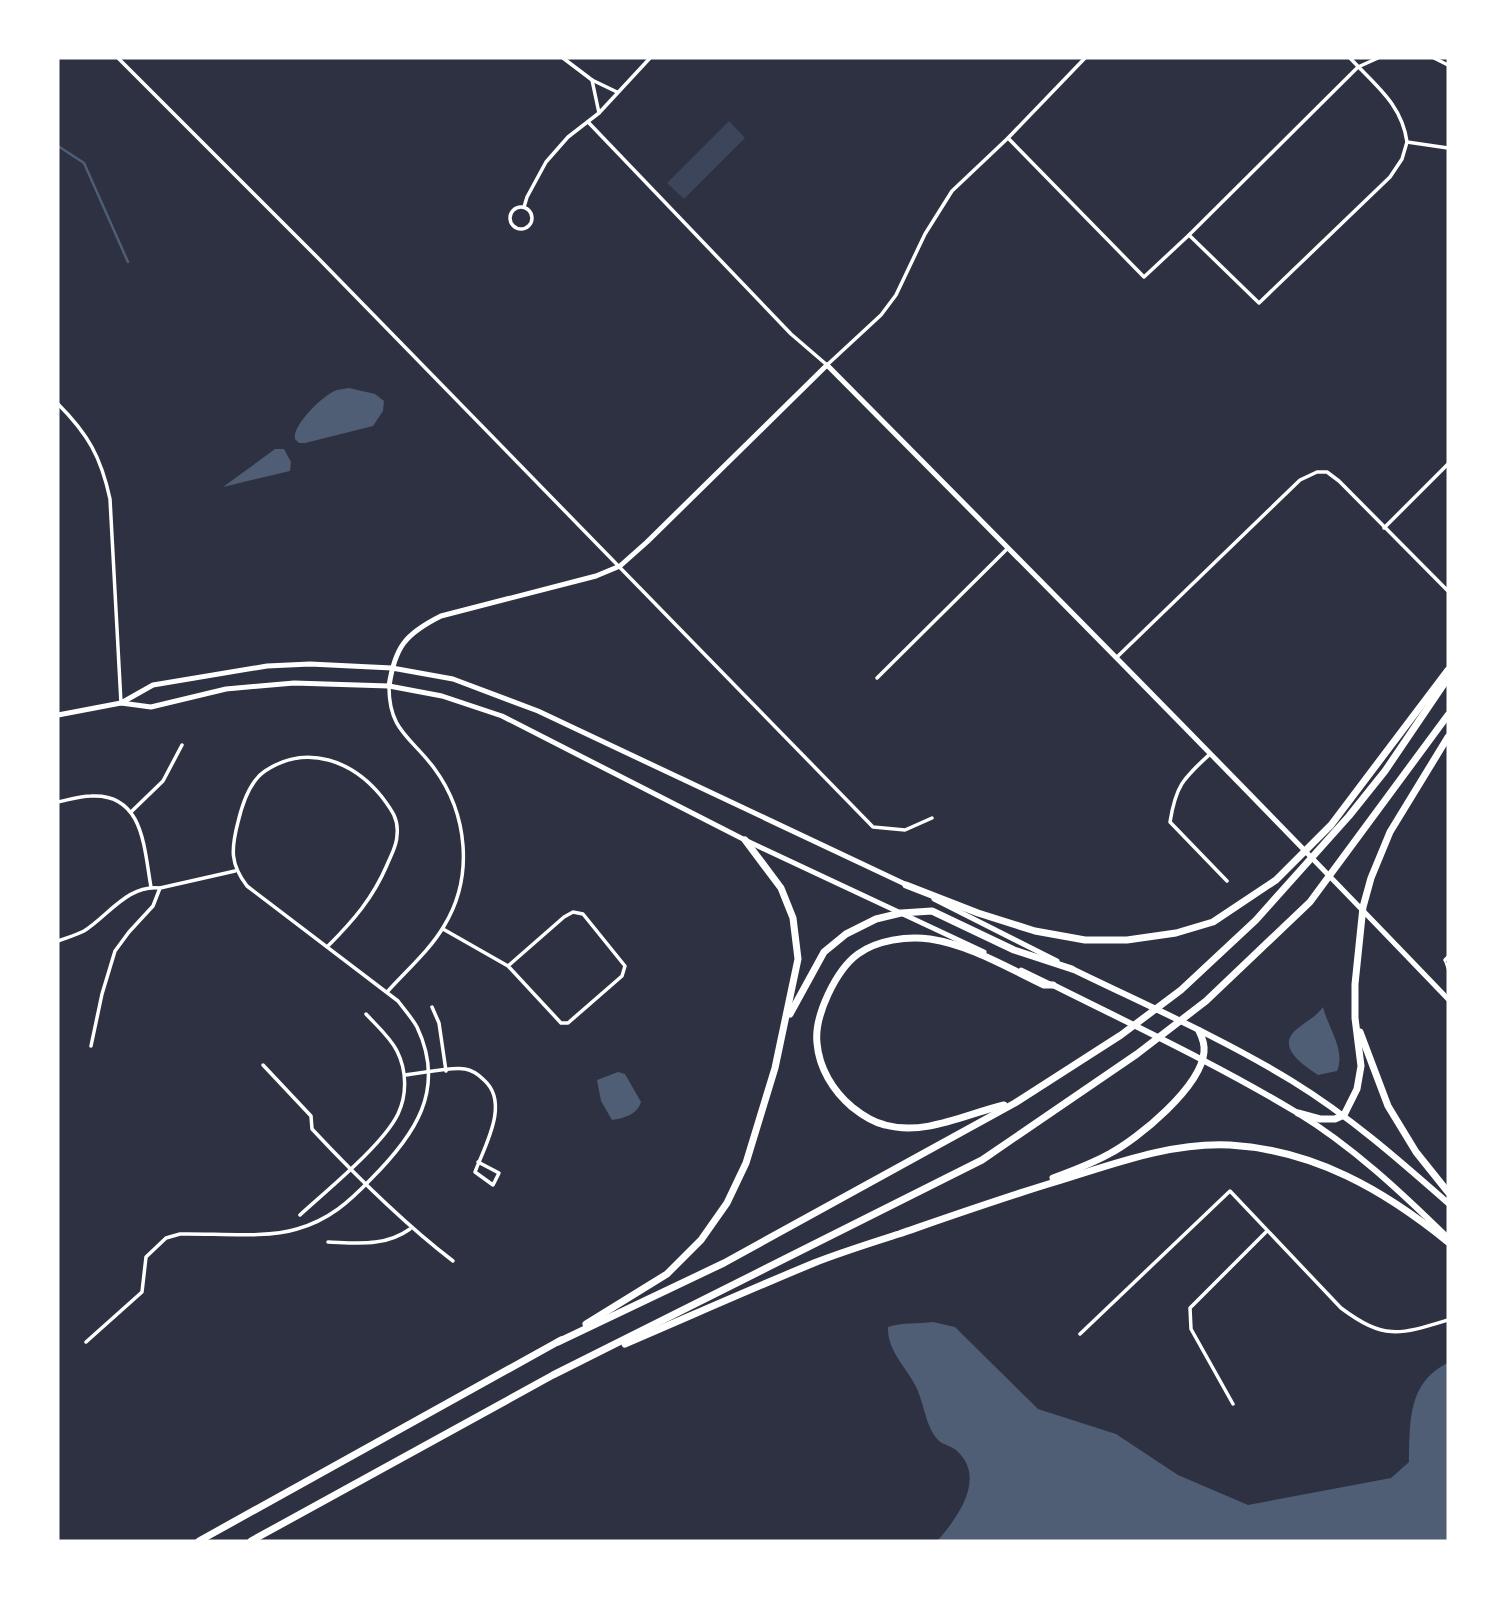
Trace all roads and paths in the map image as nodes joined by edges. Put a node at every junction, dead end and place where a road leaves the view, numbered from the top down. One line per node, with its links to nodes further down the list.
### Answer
1 (118, 58): 24 (street)
2 (563, 58): 10 (street)
3 (650, 58): 11 (street)
4 (1085, 58): 14 (street)
5 (1350, 58): 9 (street)
6 (1378, 58): 9 (street)
7 (1434, 58): 8 (street)
8 (1448, 65)
9 (1358, 67): 15 (street); 18 (street)
10 (592, 80): 11 (street); 12 (street)
11 (617, 92): 12 (street)
12 (599, 113): 13 (street)
13 (589, 122): 17 (street); 19 (street)
14 (1008, 138): 18 (street); 19 (street)
15 (1407, 142): 16 (street); 18 (street)
16 (1448, 148)
17 (524, 207): 17 (street)
18 (1189, 235)
19 (827, 365): 23 (main road); 24 (main road)
20 (58, 404): 32 (street)
21 (1448, 464): 22 (street)
22 (1384, 528): 25 (street); 26 (street)
23 (1007, 549): 26 (main road); 29 (street)
24 (620, 566): 27 (main road); 40 (street)
25 (1448, 591)
26 (1117, 657): 37 (main road)
27 (392, 668): 31 (main road); 32 (main road); 44 (main road)
28 (1448, 670): 44 (highway)
29 (877, 678)
30 (1448, 678): 69 (highway)
31 (389, 686): 32 (main road); 41 (main road); 48 (street)
32 (121, 703): 33 (main road)
33 (58, 715)
34 (1448, 715): 88 (highway)
35 (1448, 737): 60 (highway)
36 (181, 745): 39 (street)
37 (1210, 754): 43 (street); 57 (main road)
38 (58, 802): 39 (street)
39 (132, 811): 45 (street)
40 (932, 818)
41 (745, 840): 47 (main road); 61 (highway)
42 (235, 871): 46 (street); 50 (street); 50 (street)
43 (1227, 881)
44 (906, 885): 53 (main road)
45 (151, 887): 46 (street); 49 (street)
46 (160, 888): 63 (street)
47 (901, 913): 53 (highway); 55 (main road); 61 (highway)
48 (443, 929): 52 (street); 56 (street)
49 (58, 941)
50 (328, 946): 56 (street)
51 (1446, 959): 54 (lane)
52 (508, 966): 52 (street)
53 (1072, 969): 62 (main road)
54 (1448, 970)
55 (1054, 985): 64 (main road); 69 (highway)
56 (388, 991): 67 (street)
57 (1448, 999)
58 (432, 1007): 66 (street)
59 (366, 1014): 68 (street)
60 (1355, 1018): 71 (highway); 75 (highway)
61 (787, 1021): 87 (highway)
62 (1199, 1031): 64 (highway); 71 (main road)
63 (91, 1046)
64 (1202, 1060): 70 (main road); 76 (highway)
65 (263, 1066): 73 (street)
66 (446, 1071): 67 (street); 72 (street)
67 (427, 1073): 68 (street); 74 (street)
68 (405, 1075): 73 (street)
69 (1015, 1103): 87 (highway)
70 (1298, 1113): 71 (highway); 81 (main road)
71 (1344, 1115): 77 (main road)
72 (478, 1162): 72 (street)
73 (349, 1168): 74 (street); 78 (street)
74 (366, 1184): 79 (street); 86 (street)
75 (1448, 1192)
76 (1007, 1196): 81 (highway); 88 (highway)
77 (1448, 1203)
78 (300, 1215)
79 (410, 1228): 82 (street); 83 (street)
80 (1267, 1231): 84 (street); 85 (street); 89 (street)
81 (1448, 1240)
82 (328, 1242)
83 (453, 1261)
84 (1448, 1320)
85 (1080, 1334)
86 (86, 1342)
87 (558, 1342): 90 (highway)
88 (553, 1375): 91 (highway)
89 (1233, 1404)
90 (199, 1541)
91 (251, 1541)

